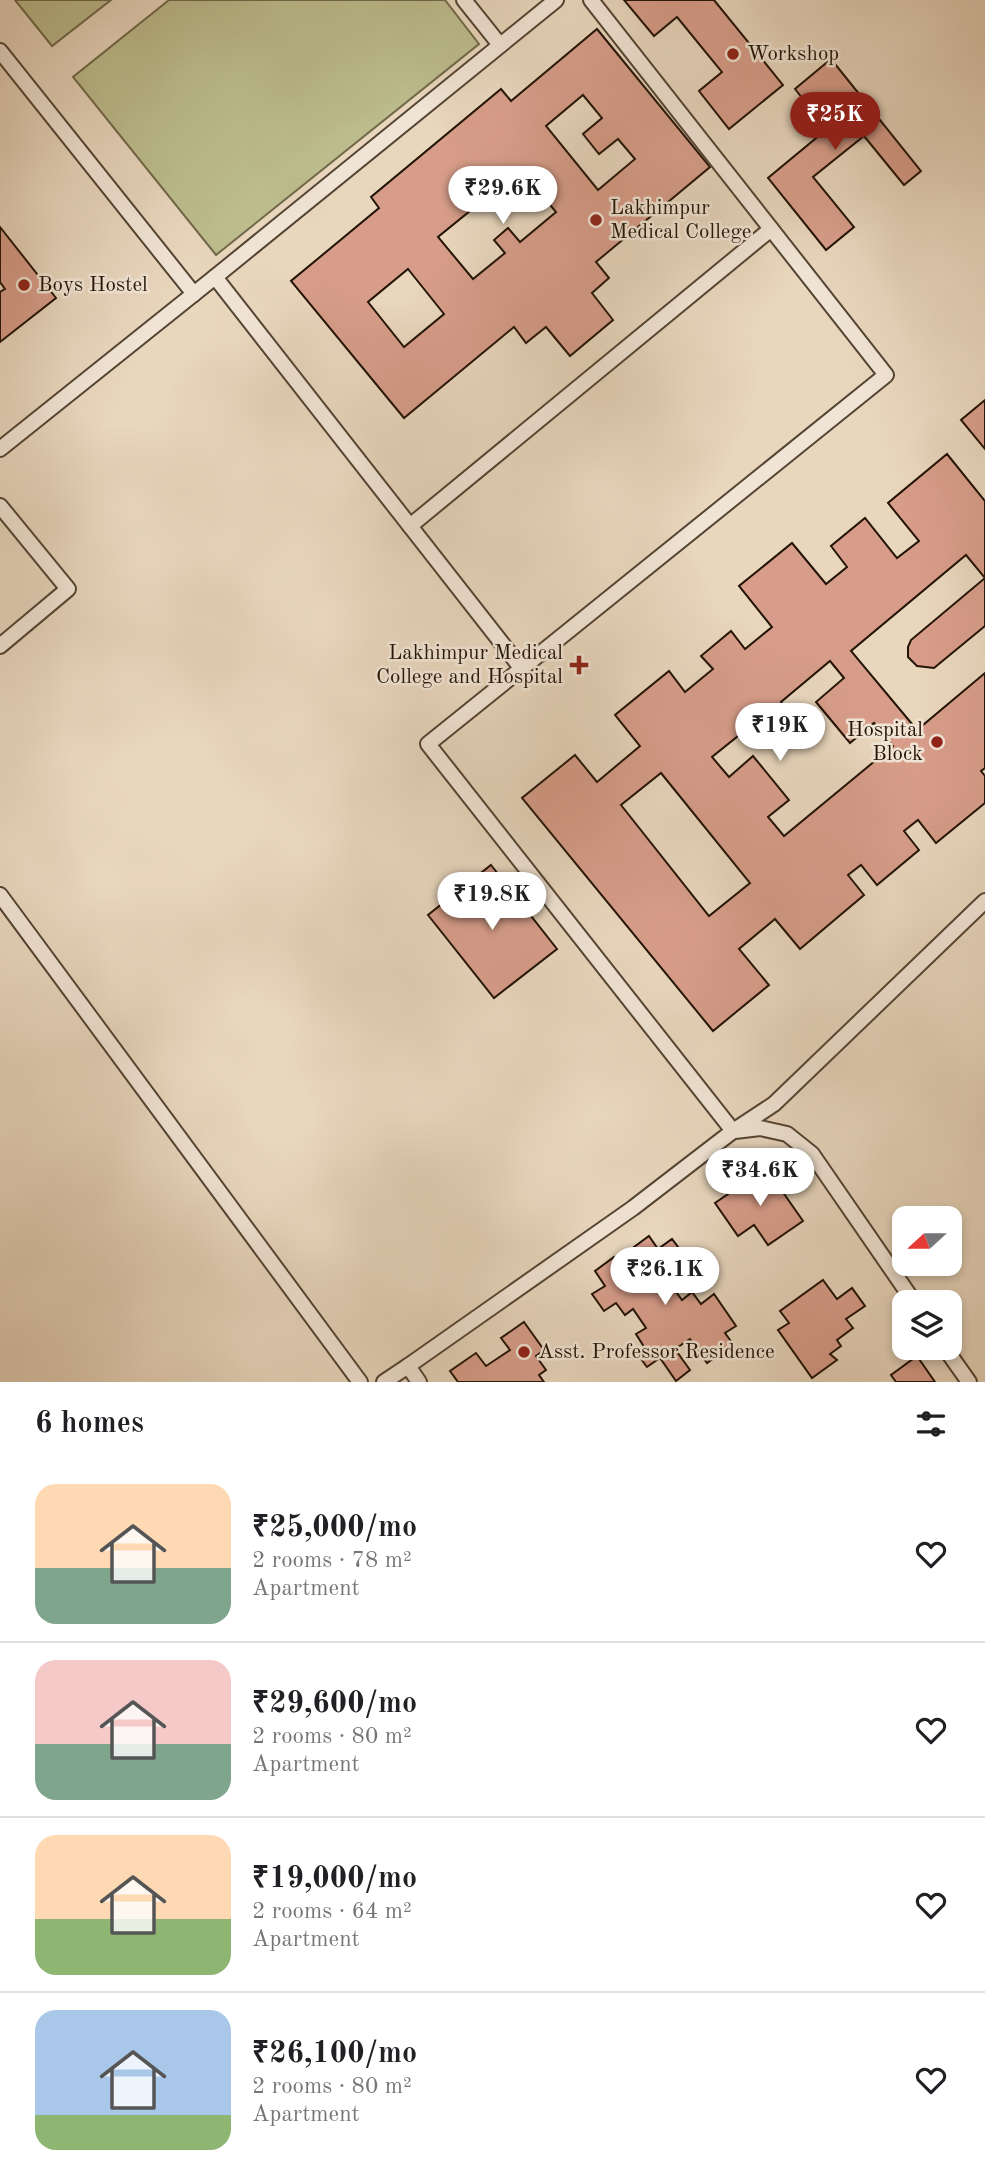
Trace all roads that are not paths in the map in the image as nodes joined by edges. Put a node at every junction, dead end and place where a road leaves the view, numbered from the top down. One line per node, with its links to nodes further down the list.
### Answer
1 (464, 0): 4 (lane)
2 (556, 0): 4 (lane)
3 (591, 0): 6 (lane)
4 (500, 45): 7 (lane)
5 (0, 51): 8 (lane)
6 (771, 229): 11 (lane); 13 (lane)
7 (215, 277): 8 (lane); 11 (lane)
8 (194, 294): 9 (lane)
9 (0, 449)
10 (0, 506): 12 (lane)
11 (410, 526): 13 (lane)
12 (0, 646)
13 (522, 669): 16 (lane)
14 (0, 895): 20 (lane)
15 (985, 901): 16 (lane)
16 (733, 1131): 17 (lane); 19 (lane)
17 (906, 1290)
18 (953, 1360): 23 (lane)
19 (408, 1366): 21 (lane); 22 (lane)
20 (360, 1382)
21 (384, 1382)
22 (419, 1382)
23 (969, 1382)

